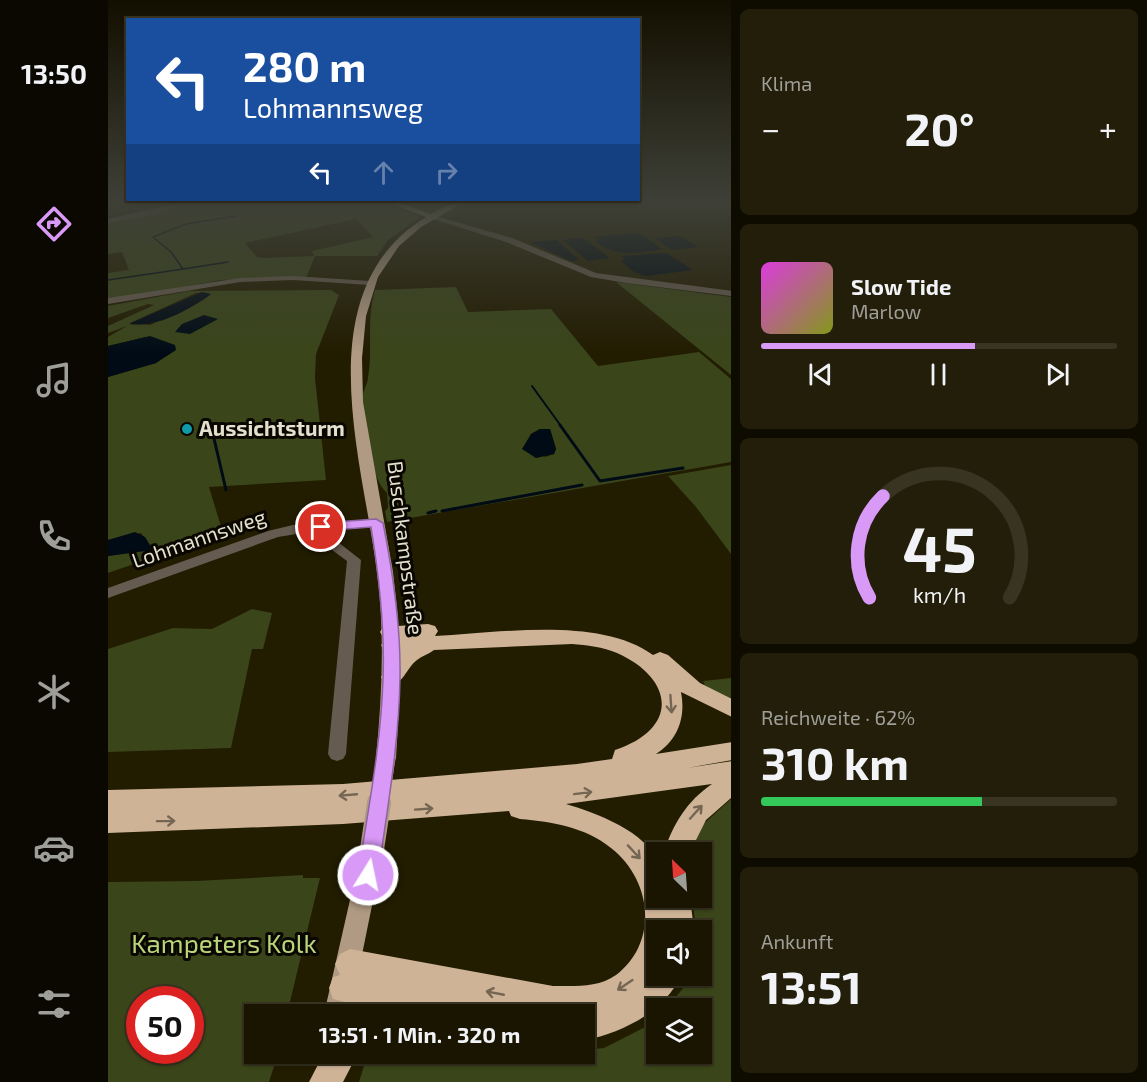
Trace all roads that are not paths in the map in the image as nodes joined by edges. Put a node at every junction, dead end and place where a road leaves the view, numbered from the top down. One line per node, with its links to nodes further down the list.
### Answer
1 (390, 252): 3 (main road, Buschkampstraße)
2 (539, 252): 4 (street)
3 (370, 283): 5 (street); 6 (main road, Buschkampstraße)
4 (731, 294)
5 (108, 301)
6 (376, 523): 7 (street, Lohmannsweg); 9 (main road, Buschkampstraße)
7 (321, 527): 8 (street, Lohmannsweg); 14 (street)
8 (108, 593)
9 (391, 639): 10 (highway); 11 (main road, Buschkampstraße); 12 (highway)
10 (435, 643): 11 (highway); 17 (highway, one-way to 17)
11 (392, 677): 24 (main road, Buschkampstraße, bridge)
12 (731, 708)
13 (731, 751): 17 (highway)
14 (337, 754)
15 (731, 771): 17 (highway, one-way to 15)
16 (731, 786): 20 (highway, one-way to 16)
17 (476, 795): 18 (highway, one-way to 18); 19 (highway, one-way to 17); 21 (highway, one-way to 21)
18 (108, 801)
19 (108, 822)
20 (680, 842)
21 (646, 868)
22 (646, 963): 24 (highway, one-way to 24)
23 (656, 986): 28 (highway)
24 (344, 989): 25 (highway)
25 (412, 1002): 26 (highway); 27 (highway)
26 (406, 1004)
27 (425, 1004)
28 (595, 1021)
29 (326, 1064): 31 (main road)
30 (335, 1064): 31 (highway)
31 (323, 1082)

